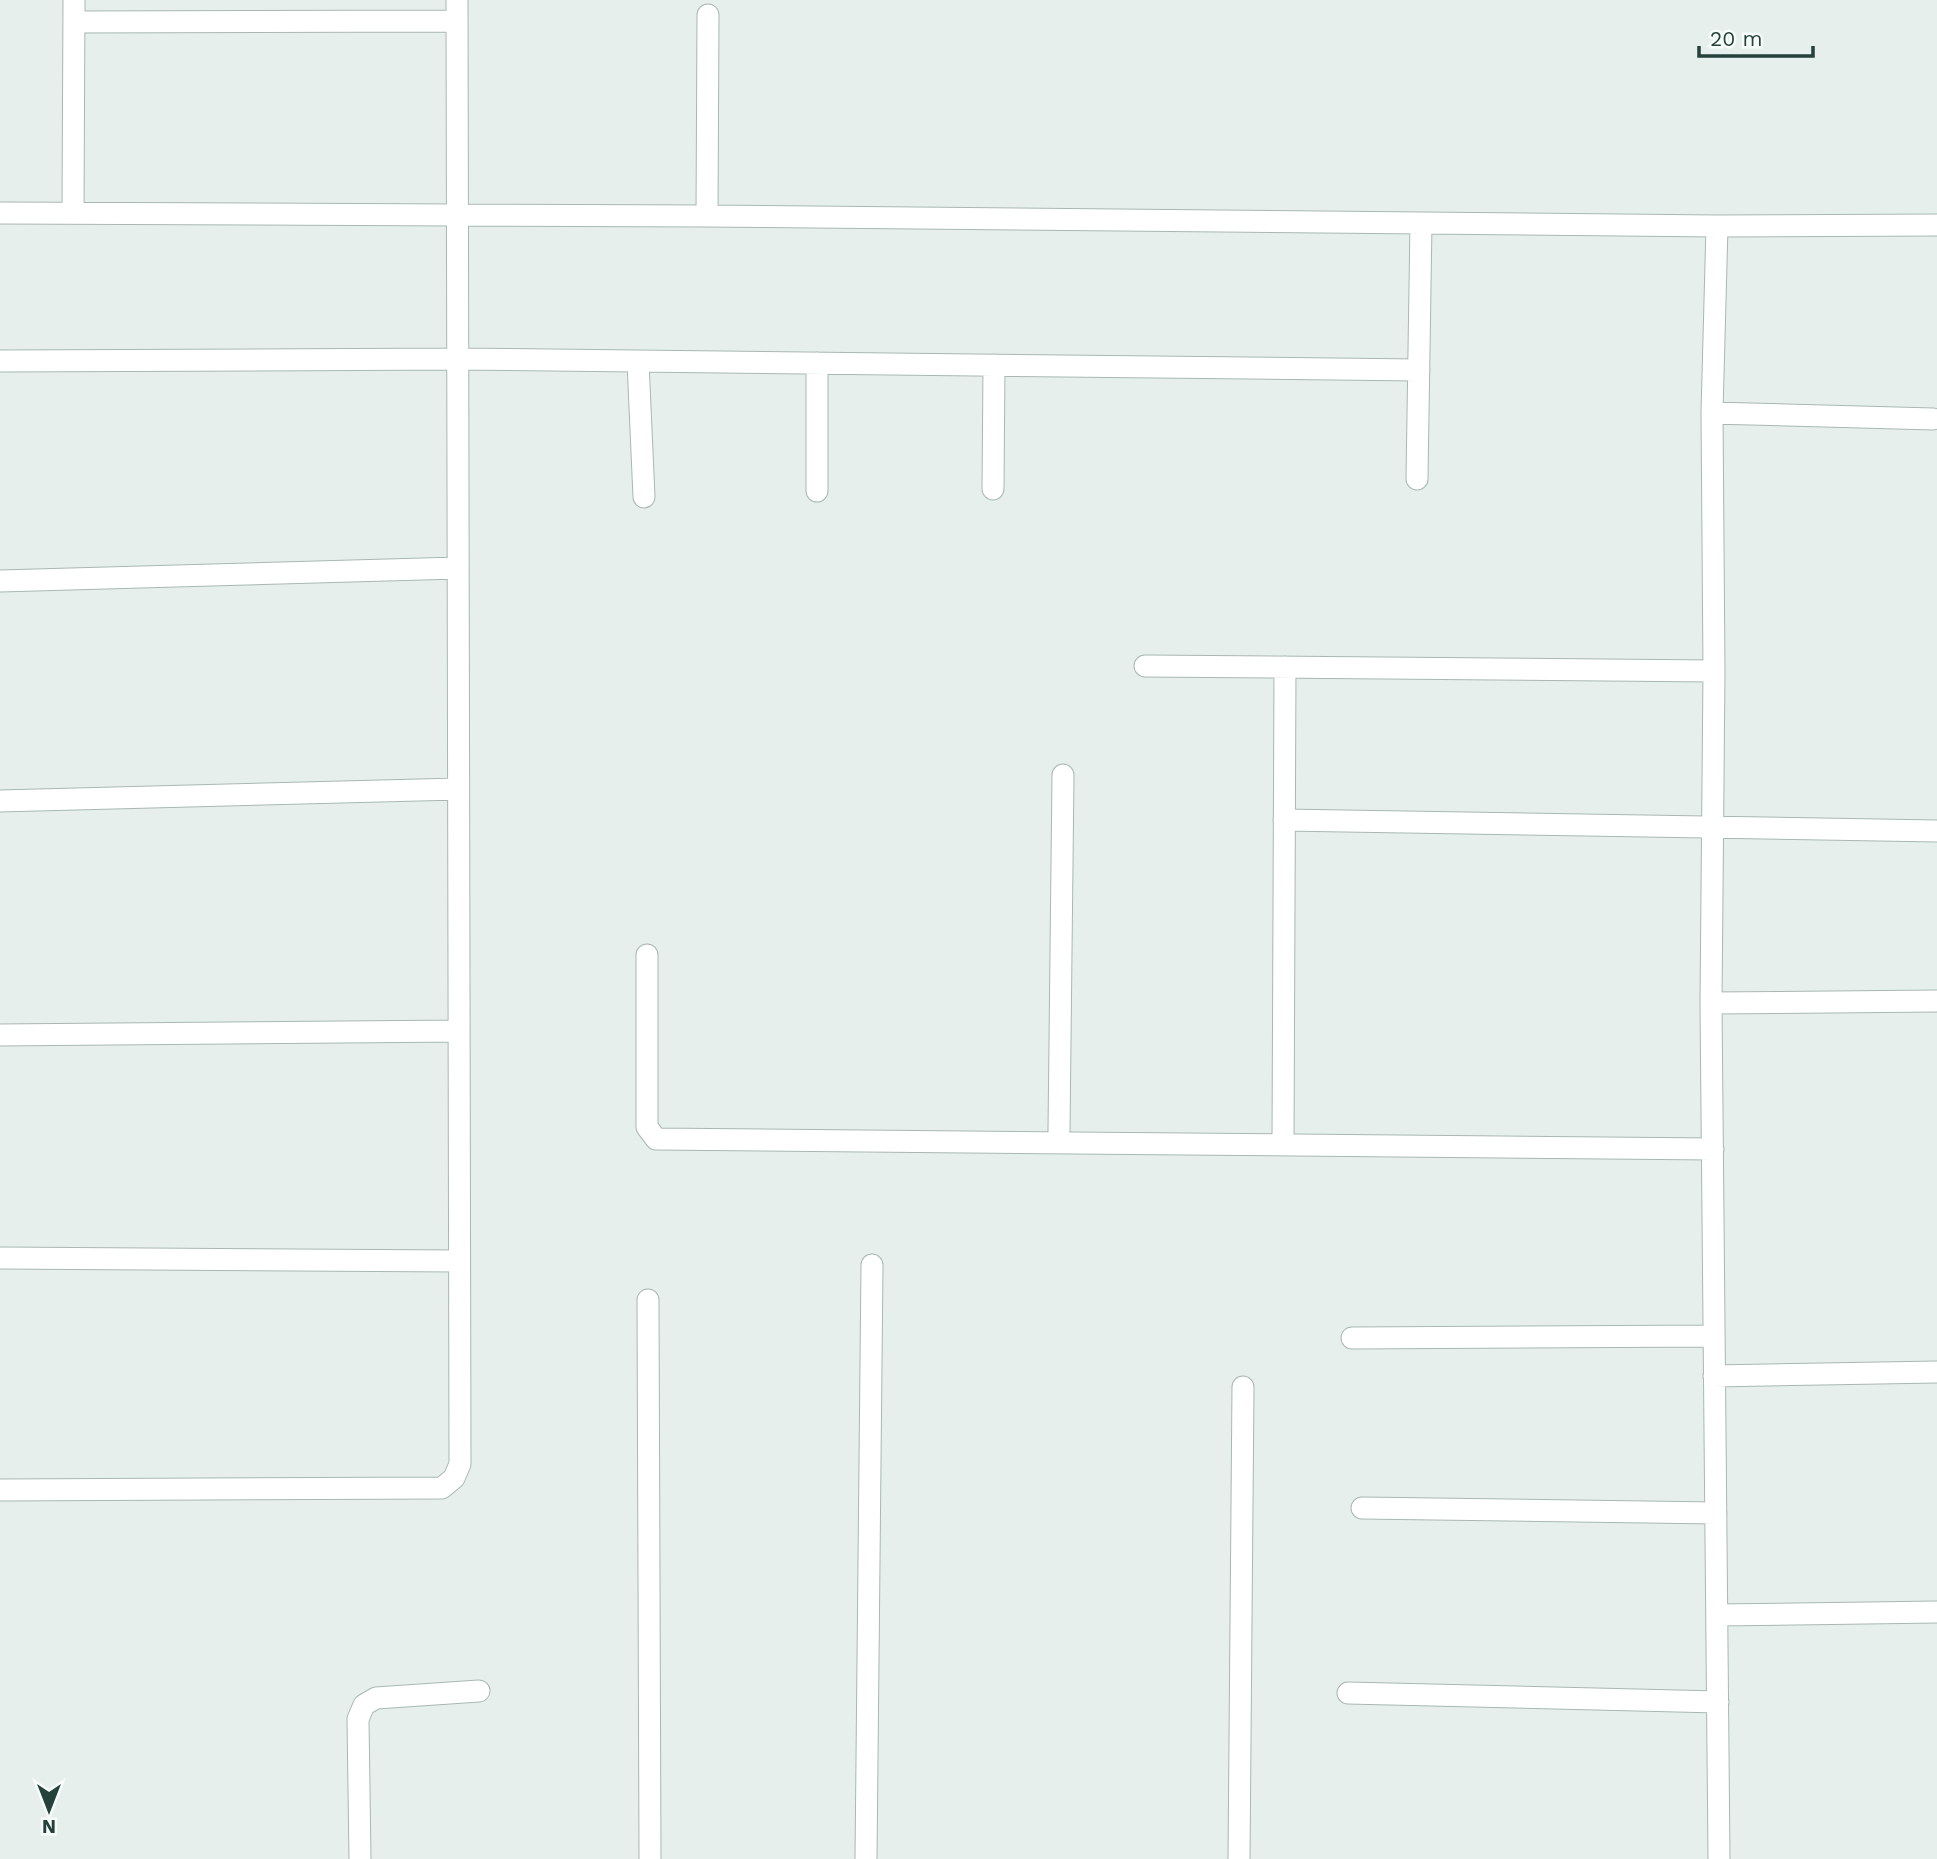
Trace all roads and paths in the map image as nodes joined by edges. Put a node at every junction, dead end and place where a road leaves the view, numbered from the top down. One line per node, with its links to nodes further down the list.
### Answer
1 (74, 0): 4 (street)
2 (457, 10): 4 (street); 7 (street)
3 (708, 15): 8 (street)
4 (74, 22): 6 (street)
5 (0, 213): 6 (street)
6 (74, 213): 7 (street)
7 (457, 214): 8 (street); 12 (street)
8 (707, 216): 9 (street)
9 (1422, 223): 11 (street); 17 (street)
10 (1937, 225): 11 (street)
11 (1717, 226): 18 (street)
12 (457, 359): 13 (street); 14 (street); 24 (street)
13 (0, 360)
14 (638, 362): 15 (street); 23 (street)
15 (817, 363): 16 (street); 22 (street)
16 (994, 365): 17 (street); 21 (street)
17 (1419, 370): 20 (street)
18 (1712, 413): 19 (street); 28 (street)
19 (1933, 419)
20 (1417, 479)
21 (993, 489)
22 (817, 491)
23 (644, 497)
24 (457, 568): 25 (street); 30 (street)
25 (0, 580)
26 (1145, 666): 27 (street)
27 (1284, 667): 28 (street); 32 (street)
28 (1714, 671): 33 (street)
29 (1063, 775): 40 (street)
30 (458, 789): 31 (street); 38 (street)
31 (0, 801)
32 (1284, 820): 33 (street); 41 (street)
33 (1714, 827): 34 (street); 37 (street)
34 (1937, 831)
35 (647, 955): 41 (street)
36 (1937, 1001): 37 (street)
37 (1711, 1003): 42 (street)
38 (459, 1031): 39 (street); 44 (street)
39 (0, 1035)
40 (1059, 1131)
41 (1283, 1145): 42 (street)
42 (1713, 1149): 47 (street)
43 (0, 1258): 44 (street)
44 (459, 1261): 52 (street)
45 (872, 1265): 62 (street)
46 (648, 1300): 61 (street)
47 (1714, 1336): 48 (street); 50 (street)
48 (1352, 1338)
49 (1937, 1373): 50 (street)
50 (1714, 1376): 54 (street)
51 (1243, 1387): 63 (street)
52 (0, 1490)
53 (1362, 1508): 54 (street)
54 (1716, 1513): 56 (street)
55 (1937, 1612): 56 (street)
56 (1717, 1615): 59 (street)
57 (479, 1691): 60 (street)
58 (1348, 1693): 59 (street)
59 (1718, 1702): 64 (street)
60 (360, 1859)
61 (650, 1859)
62 (866, 1859)
63 (1238, 1859)
64 (1719, 1859)

